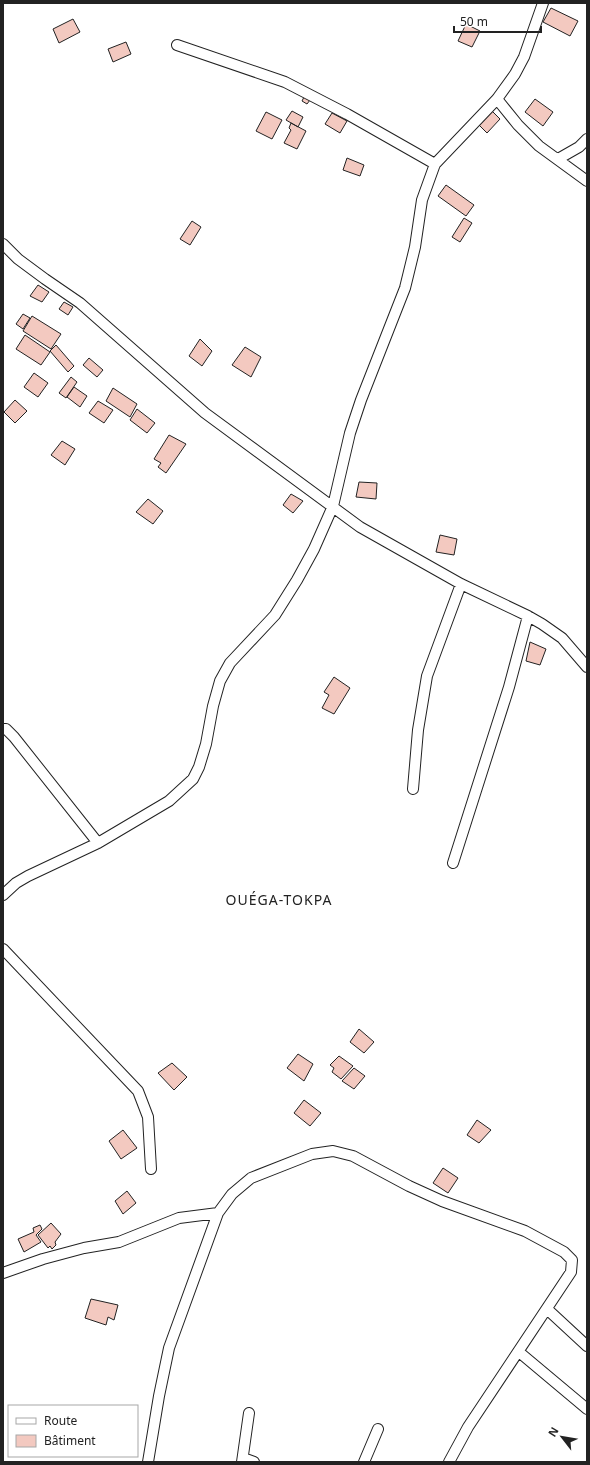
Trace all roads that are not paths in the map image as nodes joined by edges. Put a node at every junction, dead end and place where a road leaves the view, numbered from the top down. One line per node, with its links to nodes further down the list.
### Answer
1 (543, 3): 3 (street)
2 (177, 45): 6 (street)
3 (497, 99): 5 (street); 6 (street)
4 (587, 139): 5 (street)
5 (558, 159): 7 (street)
6 (435, 164): 9 (street)
7 (587, 181)
8 (3, 244): 9 (street)
9 (333, 506): 10 (street); 15 (street)
10 (461, 584): 11 (street); 14 (street)
11 (528, 616): 12 (street); 16 (street)
12 (587, 667)
13 (3, 729): 15 (street)
14 (413, 789)
15 (98, 843): 17 (street)
16 (453, 863)
17 (3, 895)
18 (3, 949): 19 (street)
19 (150, 1169)
20 (218, 1213): 21 (street); 22 (street); 29 (street)
21 (3, 1273)
22 (547, 1309): 23 (street); 24 (street)
23 (587, 1346)
24 (519, 1352): 25 (street); 32 (street)
25 (587, 1409)
26 (249, 1413): 28 (street)
27 (378, 1429): 31 (street)
28 (243, 1460): 30 (street)
29 (148, 1462)
30 (254, 1462)
31 (364, 1462)
32 (449, 1462)

